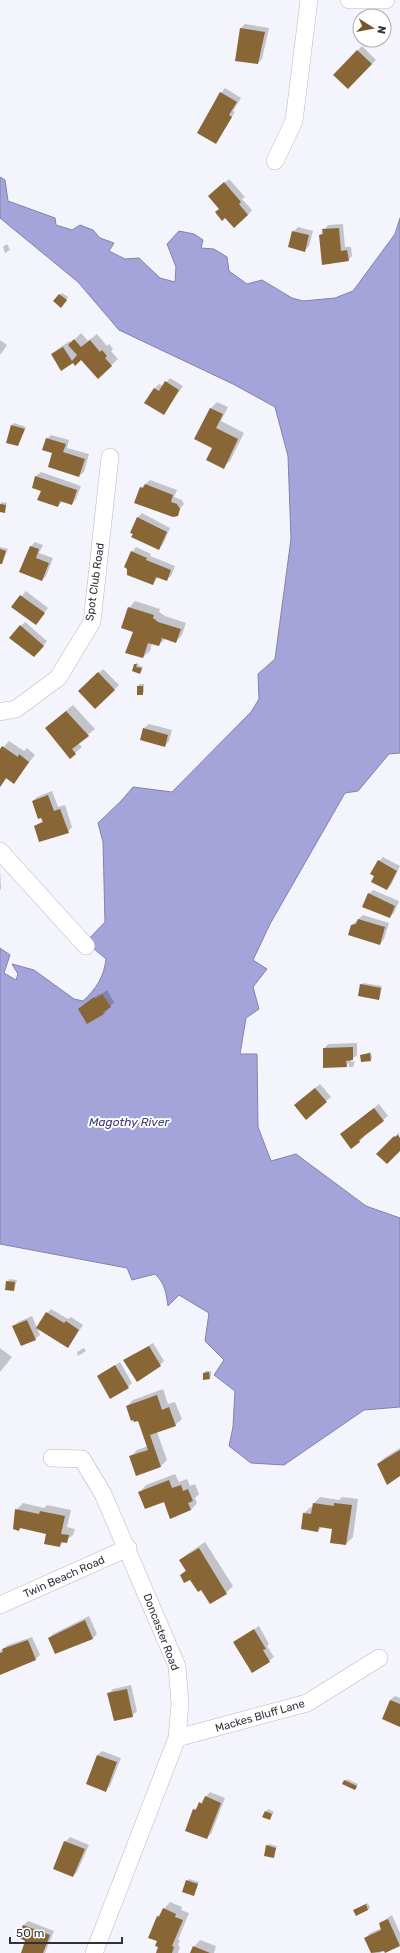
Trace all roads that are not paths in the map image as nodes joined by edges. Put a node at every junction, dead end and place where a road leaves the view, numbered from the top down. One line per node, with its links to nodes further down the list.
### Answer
1 (309, 0): 4 (street)
2 (350, 0): 3 (street)
3 (386, 0)
4 (275, 161)
5 (110, 457): 6 (street, Spot Club Road)
6 (0, 712)
7 (0, 850): 8 (street)
8 (86, 946)
9 (52, 1458): 10 (street, Doncaster Road)
10 (128, 1548): 11 (street, Twin Beach Road); 13 (street, Doncaster Road)
11 (0, 1605)
12 (379, 1658): 13 (street, Mackes Bluff Lane)
13 (177, 1738): 14 (street, Doncaster Road)
14 (94, 1953)

